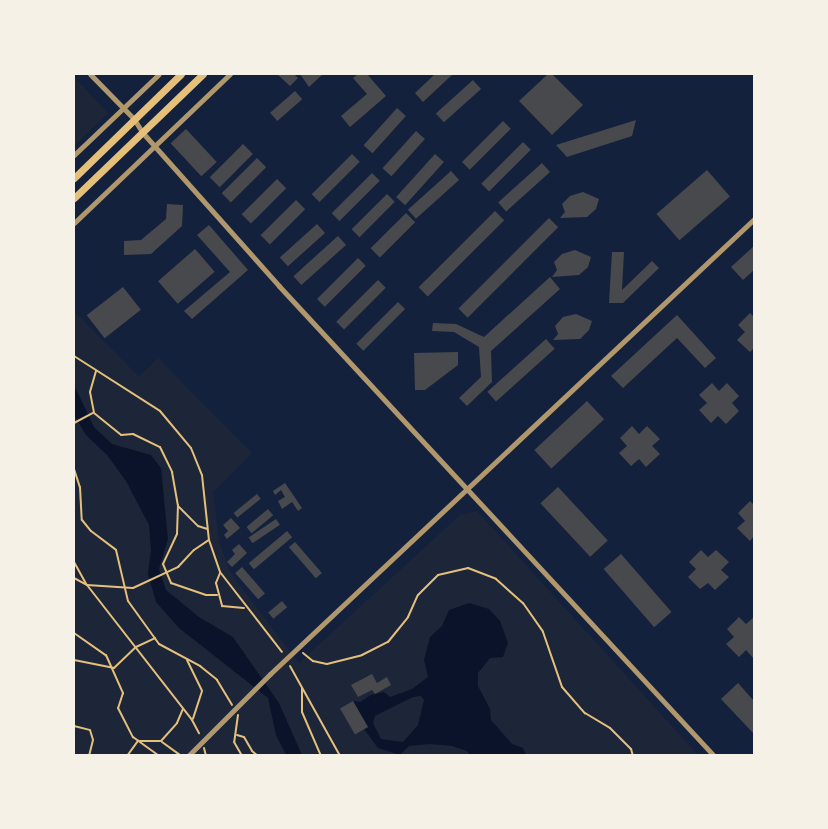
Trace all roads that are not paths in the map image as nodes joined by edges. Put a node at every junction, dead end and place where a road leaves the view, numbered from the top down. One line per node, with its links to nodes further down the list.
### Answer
1 (90, 74): 6 (street)
2 (159, 74): 6 (street)
3 (181, 74): 7 (main road)
4 (203, 74): 8 (main road)
5 (230, 74): 9 (street)
6 (123, 108): 7 (street); 10 (street)
7 (134, 119): 8 (street); 11 (main road)
8 (142, 132): 9 (street); 12 (main road)
9 (155, 147): 14 (street); 15 (street)
10 (74, 155)
11 (74, 177)
12 (74, 198)
13 (754, 219): 15 (street)
14 (74, 223)
15 (467, 492): 16 (street); 17 (street)
16 (188, 755)
17 (714, 755)

